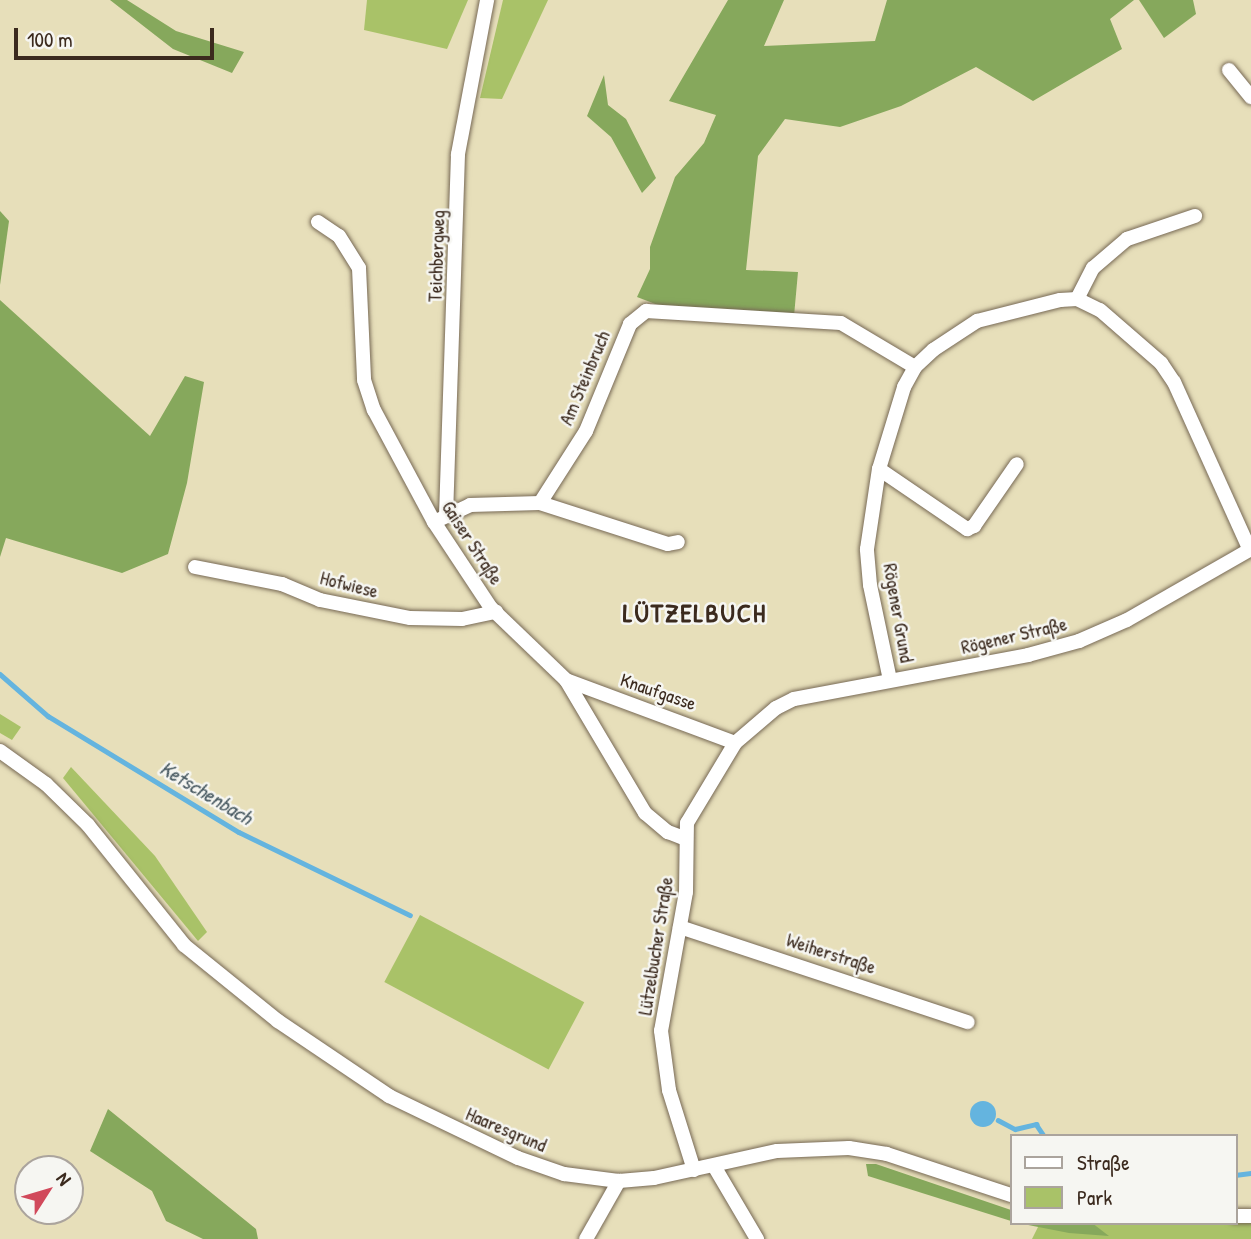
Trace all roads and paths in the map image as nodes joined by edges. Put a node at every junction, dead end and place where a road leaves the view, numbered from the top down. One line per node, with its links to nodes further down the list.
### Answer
1 (487, 0): 11 (street, Teichbergweg)
2 (1228, 70): 3 (street)
3 (1251, 97)
4 (1195, 216): 6 (street)
5 (318, 222): 11 (street, Gaiser Straße)
6 (1077, 299): 7 (street, Rögener Grund); 13 (street)
7 (915, 367): 9 (street, Rögener Grund); 10 (street, Am Steinbruch)
8 (1017, 464): 9 (street)
9 (879, 469): 17 (street, Rögener Grund)
10 (540, 503): 11 (street); 12 (street)
11 (440, 519): 15 (street, Gaiser Straße)
12 (678, 542)
13 (1251, 549): 17 (street, Rögener Straße)
14 (195, 567): 15 (street, Hofwiese)
15 (496, 612): 16 (street, Gaiser Straße)
16 (566, 680): 18 (street, Knaufgasse); 20 (street, Gaiser Straße)
17 (890, 680): 18 (street, Lützelbucher Straße)
18 (735, 743): 20 (street, Lützelbucher Straße)
19 (0, 751): 25 (street, Haaresgrund)
20 (684, 838): 21 (street, Lützelbucher Straße)
21 (680, 927): 22 (street, Weiherstraße); 24 (street, Lützelbucher Straße)
22 (968, 1022)
23 (714, 1166): 24 (street, Haaresgrund); 26 (street, Haaresgrund); 28 (street)
24 (694, 1170): 25 (street, Haaresgrund)
25 (619, 1181): 27 (street)
26 (1010, 1195)
27 (586, 1239)
28 (757, 1239)

